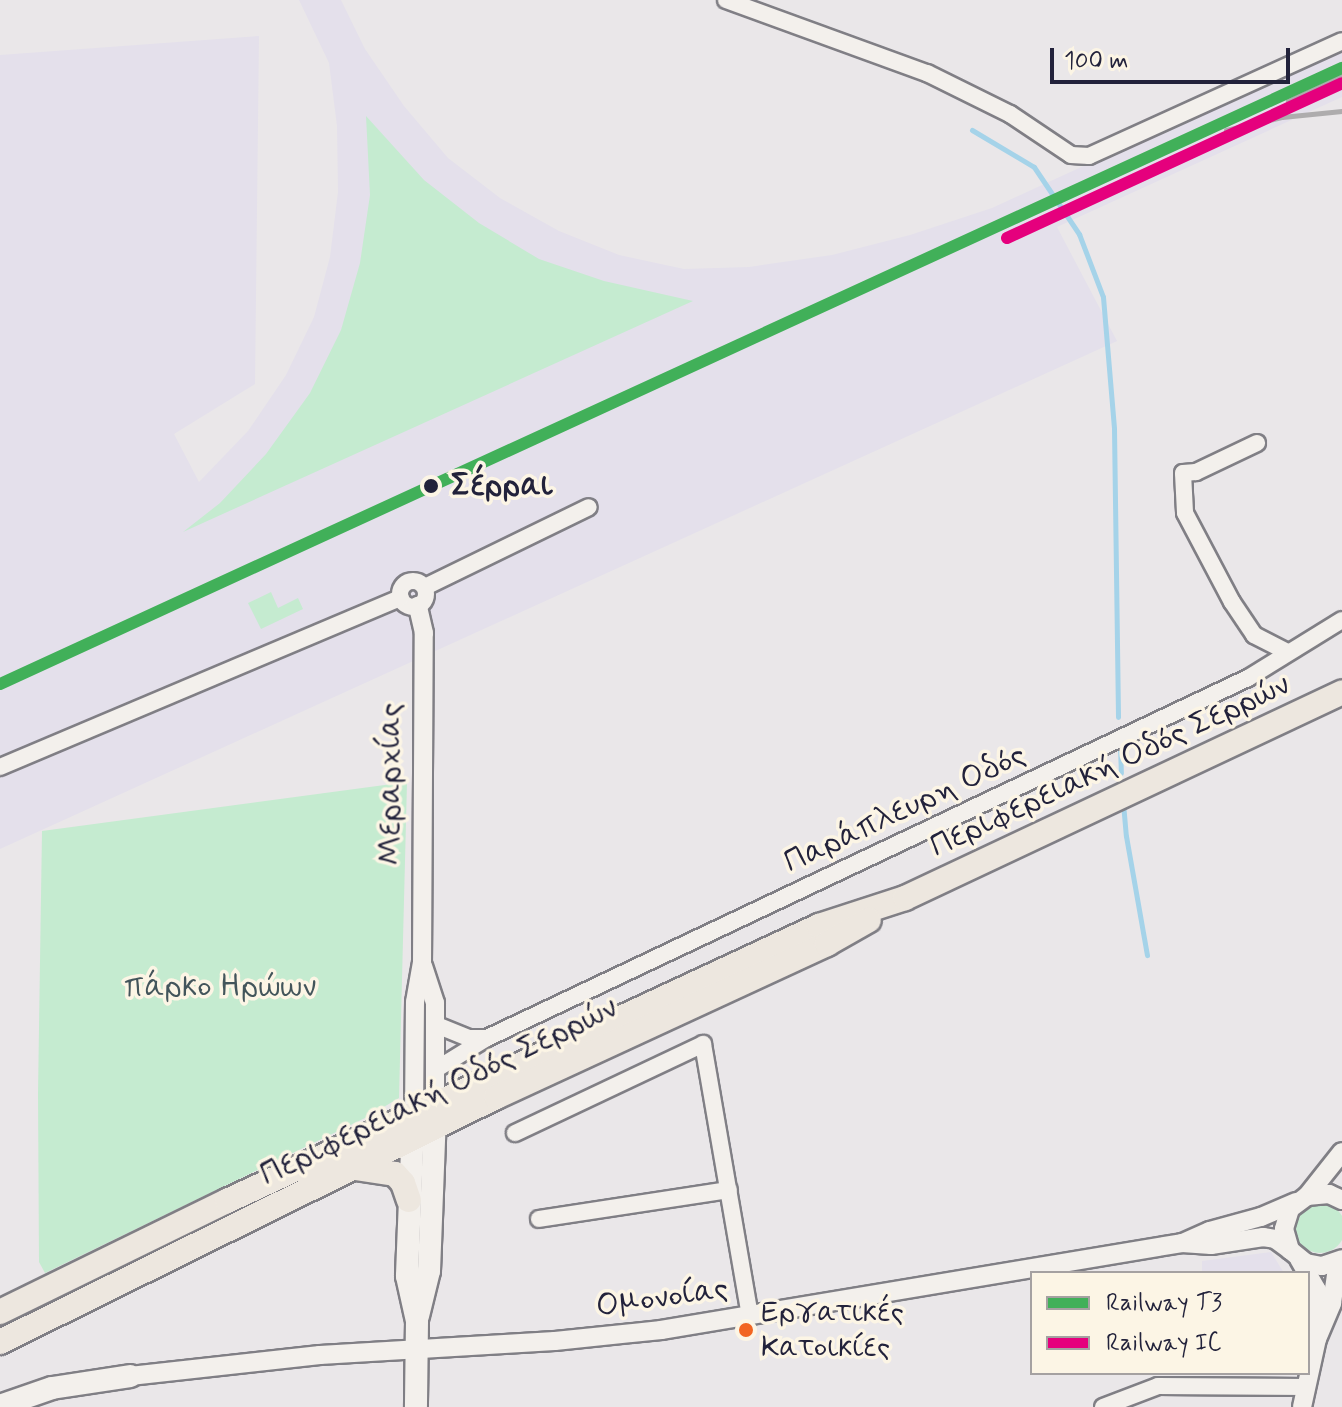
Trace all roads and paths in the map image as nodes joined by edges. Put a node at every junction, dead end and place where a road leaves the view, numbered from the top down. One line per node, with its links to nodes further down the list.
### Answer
1 (726, 0): 2 (street)
2 (1342, 41)
3 (1257, 443): 8 (street)
4 (589, 507): 5 (street)
5 (425, 587): 6 (street); 6 (street)
6 (410, 602): 10 (street); 11 (street, Μεραρχίας)
7 (1342, 620): 8 (street, Παράπλευρη Οδός)
8 (1286, 651): 13 (street, Παράπλευρη Οδός)
9 (1342, 692): 15 (main road, Περιφερειακή Οδός Σερρών)
10 (0, 767)
11 (422, 964): 12 (street, Μεραρχίας); 15 (street, Μεραρχίας)
12 (434, 1024): 13 (street); 14 (street, Μεραρχίας)
13 (487, 1038): 14 (street, Παράπλευρη Οδός)
14 (435, 1070): 15 (street, Μεραρχίας)
15 (424, 1123): 18 (main road, Περιφερειακή Οδός Σερρών); 21 (main road, Μεραρχίας); 30 (main road, Περιφερειακή Οδός Σερρών); 33 (main road, Μεραρχίας)
16 (515, 1133): 19 (street)
17 (1342, 1152): 20 (street)
18 (353, 1168): 21 (main road); 35 (main road, Περιφερειακή Οδός Σερρών)
19 (729, 1190): 23 (street); 32 (street)
20 (1302, 1198): 22 (street); 24 (street); 25 (street)
21 (409, 1200): 33 (main road, Μεραρχίας)
22 (1342, 1200)
23 (539, 1219)
24 (1182, 1243): 25 (street, Ομονοίας); 32 (street, Ομονοίας)
25 (1294, 1254): 26 (street, Ομονοίας); 27 (street)
26 (1340, 1260): 31 (street)
27 (1305, 1271)
28 (1310, 1279): 34 (street)
29 (1342, 1299): 31 (street)
30 (0, 1312)
31 (1328, 1314): 34 (street)
32 (750, 1315): 36 (street, Ομονοίας)
33 (417, 1321): 36 (main road, Μεραρχίας)
34 (1317, 1339): 37 (street)
35 (0, 1342)
36 (416, 1348): 39 (street, Ομονοίας); 42 (main road, Μεραρχίας)
37 (1310, 1373)
38 (1310, 1375): 40 (street)
39 (130, 1376): 41 (main road)
40 (1307, 1387): 43 (street); 44 (street)
41 (0, 1406)
42 (416, 1407)
43 (1103, 1407)
44 (1302, 1407)

